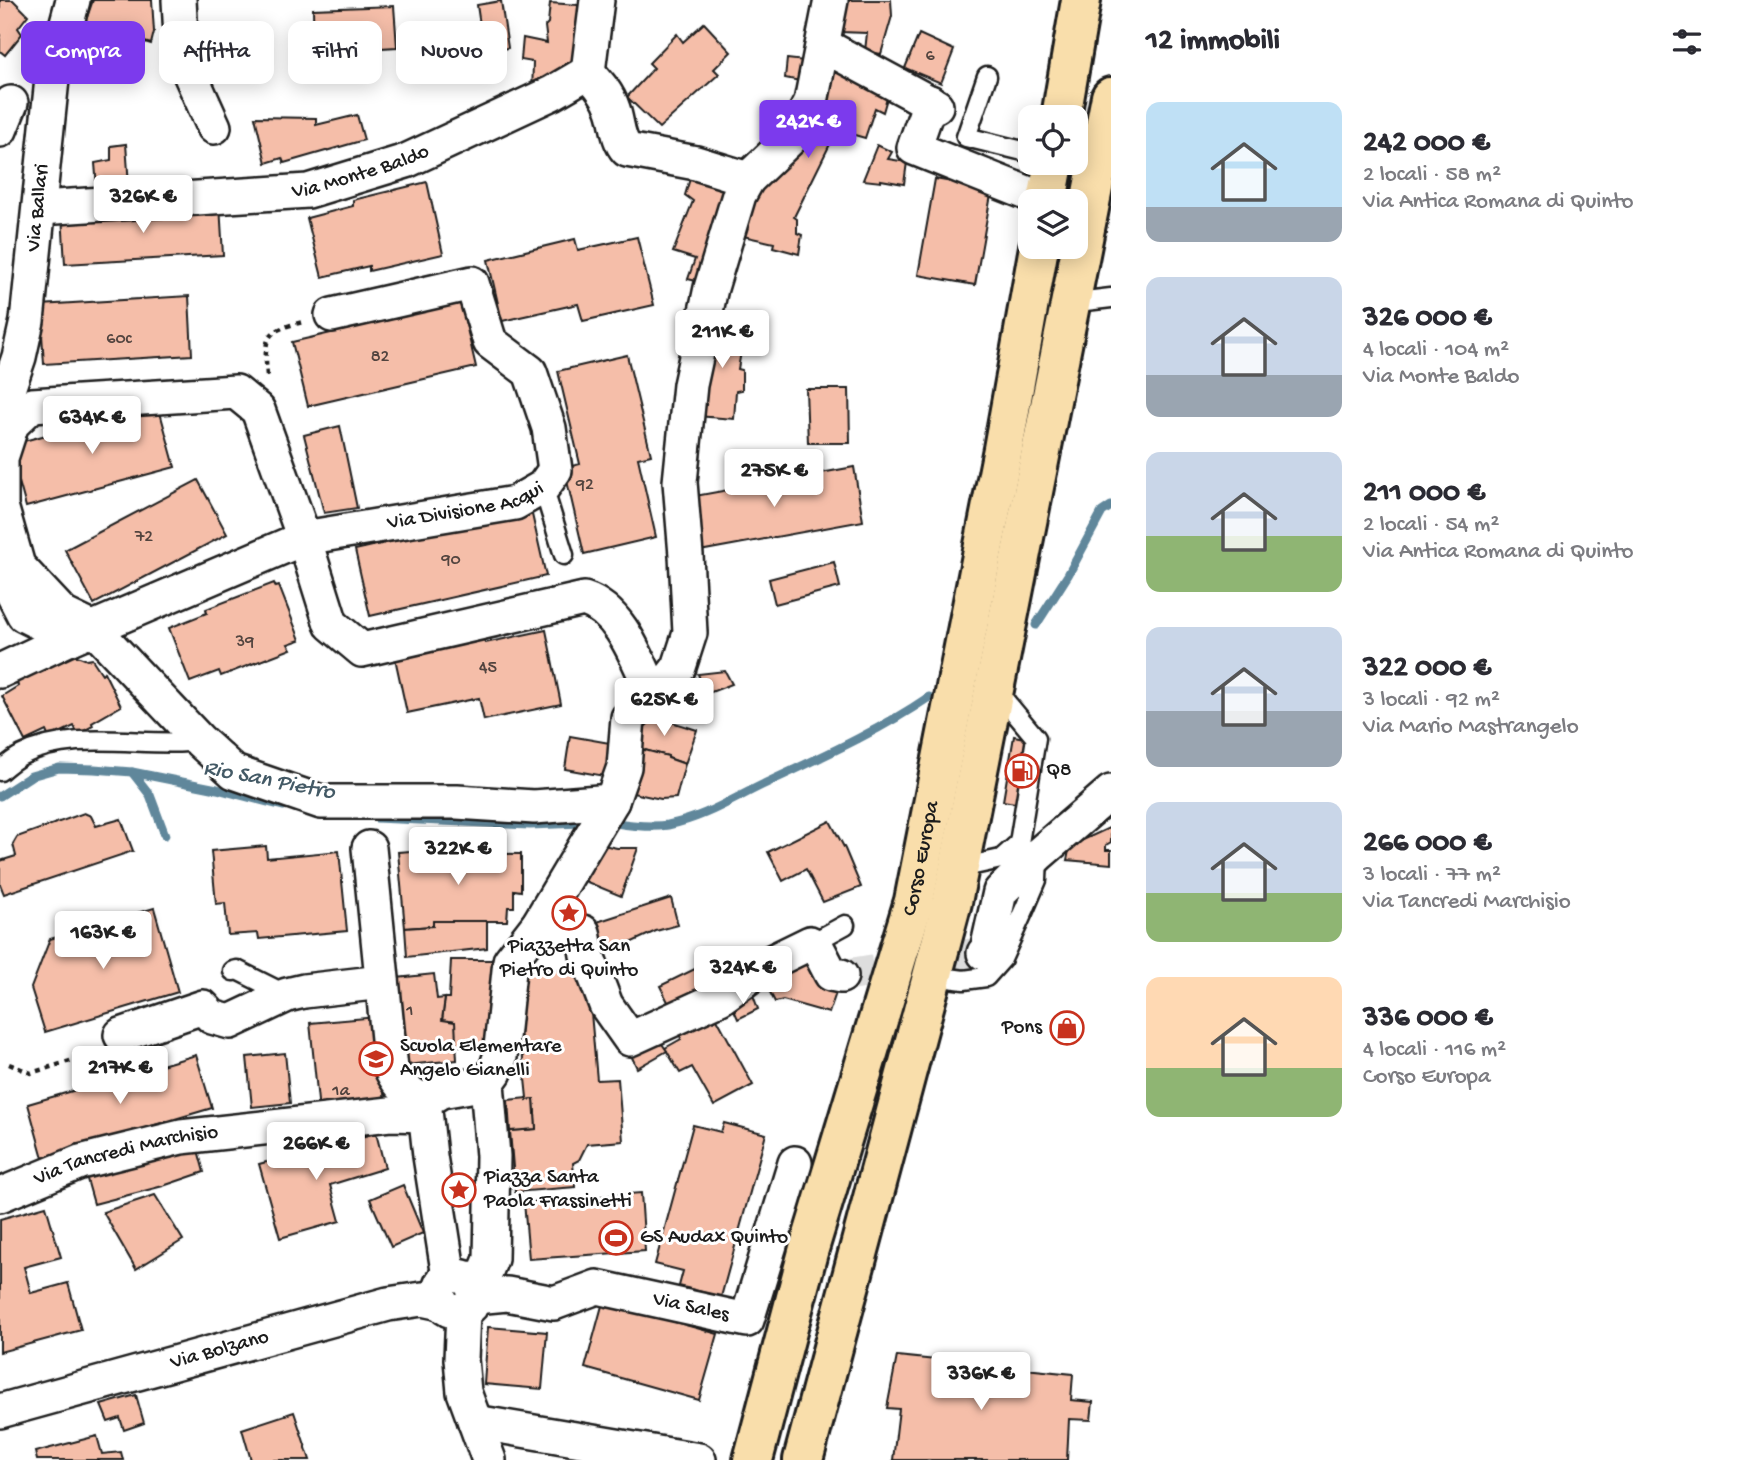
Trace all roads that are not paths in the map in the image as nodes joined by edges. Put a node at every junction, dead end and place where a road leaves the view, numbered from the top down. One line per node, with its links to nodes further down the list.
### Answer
1 (73, 0): 15 (street, Via Ballari)
2 (179, 0): 11 (street)
3 (597, 0): 7 (street)
4 (831, 0): 6 (street)
5 (1081, 0): 10 (main road)
6 (823, 45): 13 (street); 14 (street)
7 (588, 72): 13 (street); 15 (street, Via Monte Baldo)
8 (987, 76): 12 (lane)
9 (1111, 97): 19 (main road, Corso Europa)
10 (1063, 105)
11 (214, 127)
12 (1018, 150)
13 (748, 179): 29 (street)
14 (1018, 189)
15 (40, 208): 20 (street, Via Ballari)
16 (1037, 259): 56 (main road, Corso Europa)
17 (1111, 298): 19 (lane)
18 (332, 315): 22 (street, Via Divisione Acqui)
19 (1067, 319): 28 (main road, Corso Europa)
20 (14, 326): 21 (street, Via Ballari)
21 (0, 413)
22 (544, 487): 23 (street, Via Divisione Acqui); 24 (lane)
23 (304, 538): 26 (street, Via Divisione Acqui); 26 (street); 29 (street)
24 (564, 555)
25 (0, 569): 26 (street)
26 (82, 634): 27 (street, Via Divisione Acqui); 30 (street)
27 (0, 671)
28 (996, 689): 36 (main road, Corso Europa); 36 (lane, Corso Europa)
29 (653, 693): 33 (street)
30 (200, 741): 31 (lane); 33 (street)
31 (0, 771)
32 (1111, 792): 35 (street)
33 (612, 801): 37 (street)
34 (369, 848): 44 (street)
35 (1038, 854): 40 (street); 43 (lane)
36 (960, 868): 43 (main road, Corso Europa)
37 (538, 925): 39 (street); 47 (street)
38 (845, 925): 39 (lane)
39 (812, 943): 42 (street)
40 (984, 953)
41 (233, 971): 45 (lane)
42 (841, 976)
43 (933, 976): 57 (main road, Corso Europa)
44 (382, 982): 45 (street); 48 (street)
45 (287, 995): 46 (street)
46 (124, 1034)
47 (493, 1070): 48 (street); 51 (street)
48 (425, 1108): 50 (street, Via Tancredi Marchisio); 51 (street)
49 (795, 1163): 51 (street, Via Sales)
50 (0, 1195)
51 (459, 1293): 52 (street, Via Bolzano); 53 (street)
52 (0, 1411)
53 (475, 1422): 54 (street); 55 (street)
54 (489, 1460)
55 (699, 1460)
56 (753, 1460)
57 (803, 1460)

